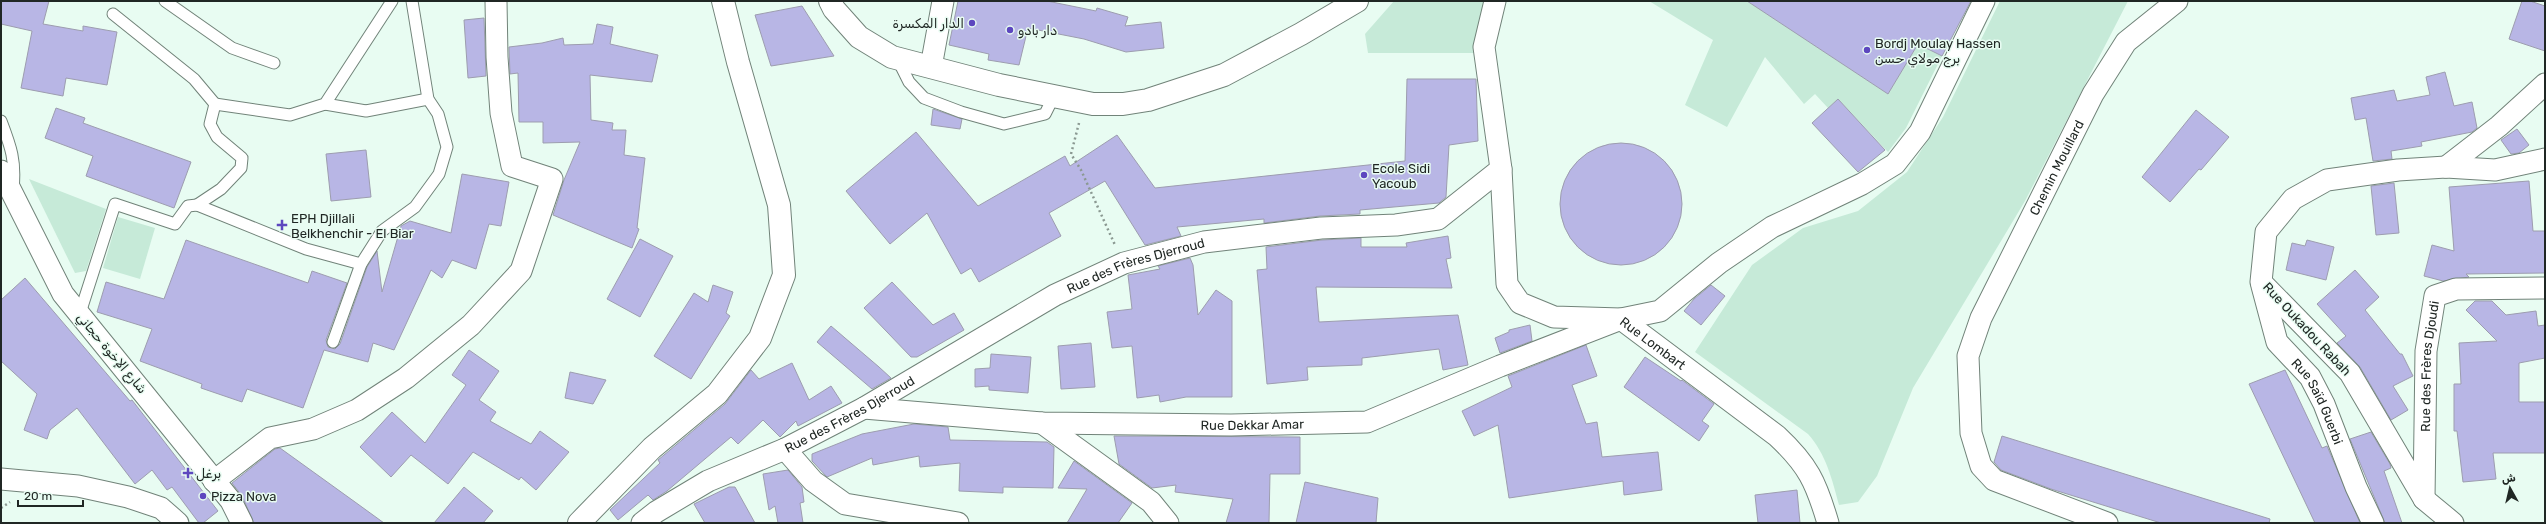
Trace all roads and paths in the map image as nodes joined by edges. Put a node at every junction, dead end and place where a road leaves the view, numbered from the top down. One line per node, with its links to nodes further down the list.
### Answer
1 (165, 1): 14 (lane)
2 (392, 1): 21 (lane)
3 (412, 1): 18 (lane)
4 (496, 1): 40 (street)
5 (723, 1): 44 (main road)
6 (830, 1): 13 (main road)
7 (943, 1): 15 (street)
8 (1495, 1): 25 (street)
9 (1984, 1): 34 (street)
10 (2177, 1): 49 (street, Chemin Mouillard)
11 (1345, 3): 19 (main road)
12 (113, 14): 20 (lane)
13 (896, 58): 15 (main road); 17 (lane)
14 (274, 63)
15 (931, 67): 17 (main road)
16 (2545, 84): 24 (street)
17 (1054, 96): 19 (main road)
18 (428, 99): 21 (lane); 30 (lane)
19 (1084, 103): 29 (path)
20 (215, 104): 21 (lane); 28 (lane)
21 (324, 104)
22 (1, 121): 27 (lane)
23 (2545, 159): 24 (street, Rue Oukadou Rabah)
24 (2446, 167): 31 (street, Rue Oukadou Rabah)
25 (1501, 169): 29 (street, Rue des Frères Djerroud); 34 (street, Rue Lombart)
26 (1, 170): 27 (street, شارع الإخوة حجاني)
27 (12, 196): 33 (street, شارع الإخوة حجاني)
28 (197, 205): 30 (lane); 33 (lane)
29 (1124, 263): 36 (street, Rue des Frères Djerroud)
30 (360, 264): 35 (lane)
31 (2261, 282): 41 (street, Rue Oukadou Rabah); 50 (street, Rue Saïd Guerbi)
32 (2545, 288): 41 (street, Rue des Frères Djoudi)
33 (80, 313): 40 (street, شارع الإخوة حجاني)
34 (1621, 319): 37 (street, Rue Dekkar Amar); 48 (street, Rue Lombart)
35 (333, 342)
36 (864, 408): 37 (street, Rue Dekkar Amar); 38 (street, Rue des Frères Djerroud)
37 (1042, 422): 47 (street)
38 (785, 449): 45 (street, Rue des Frères Djerroud); 46 (street)
39 (1, 479): 42 (street)
40 (214, 482): 43 (street, شارع الإخوة حجاني)
41 (2424, 499): 51 (street, Rue Oukadou Rabah)
42 (178, 523)
43 (242, 523)
44 (579, 523)
45 (642, 523)
46 (958, 523)
47 (1168, 523)
48 (1828, 523)
49 (2108, 523)
50 (2373, 523)
51 (2453, 523)

